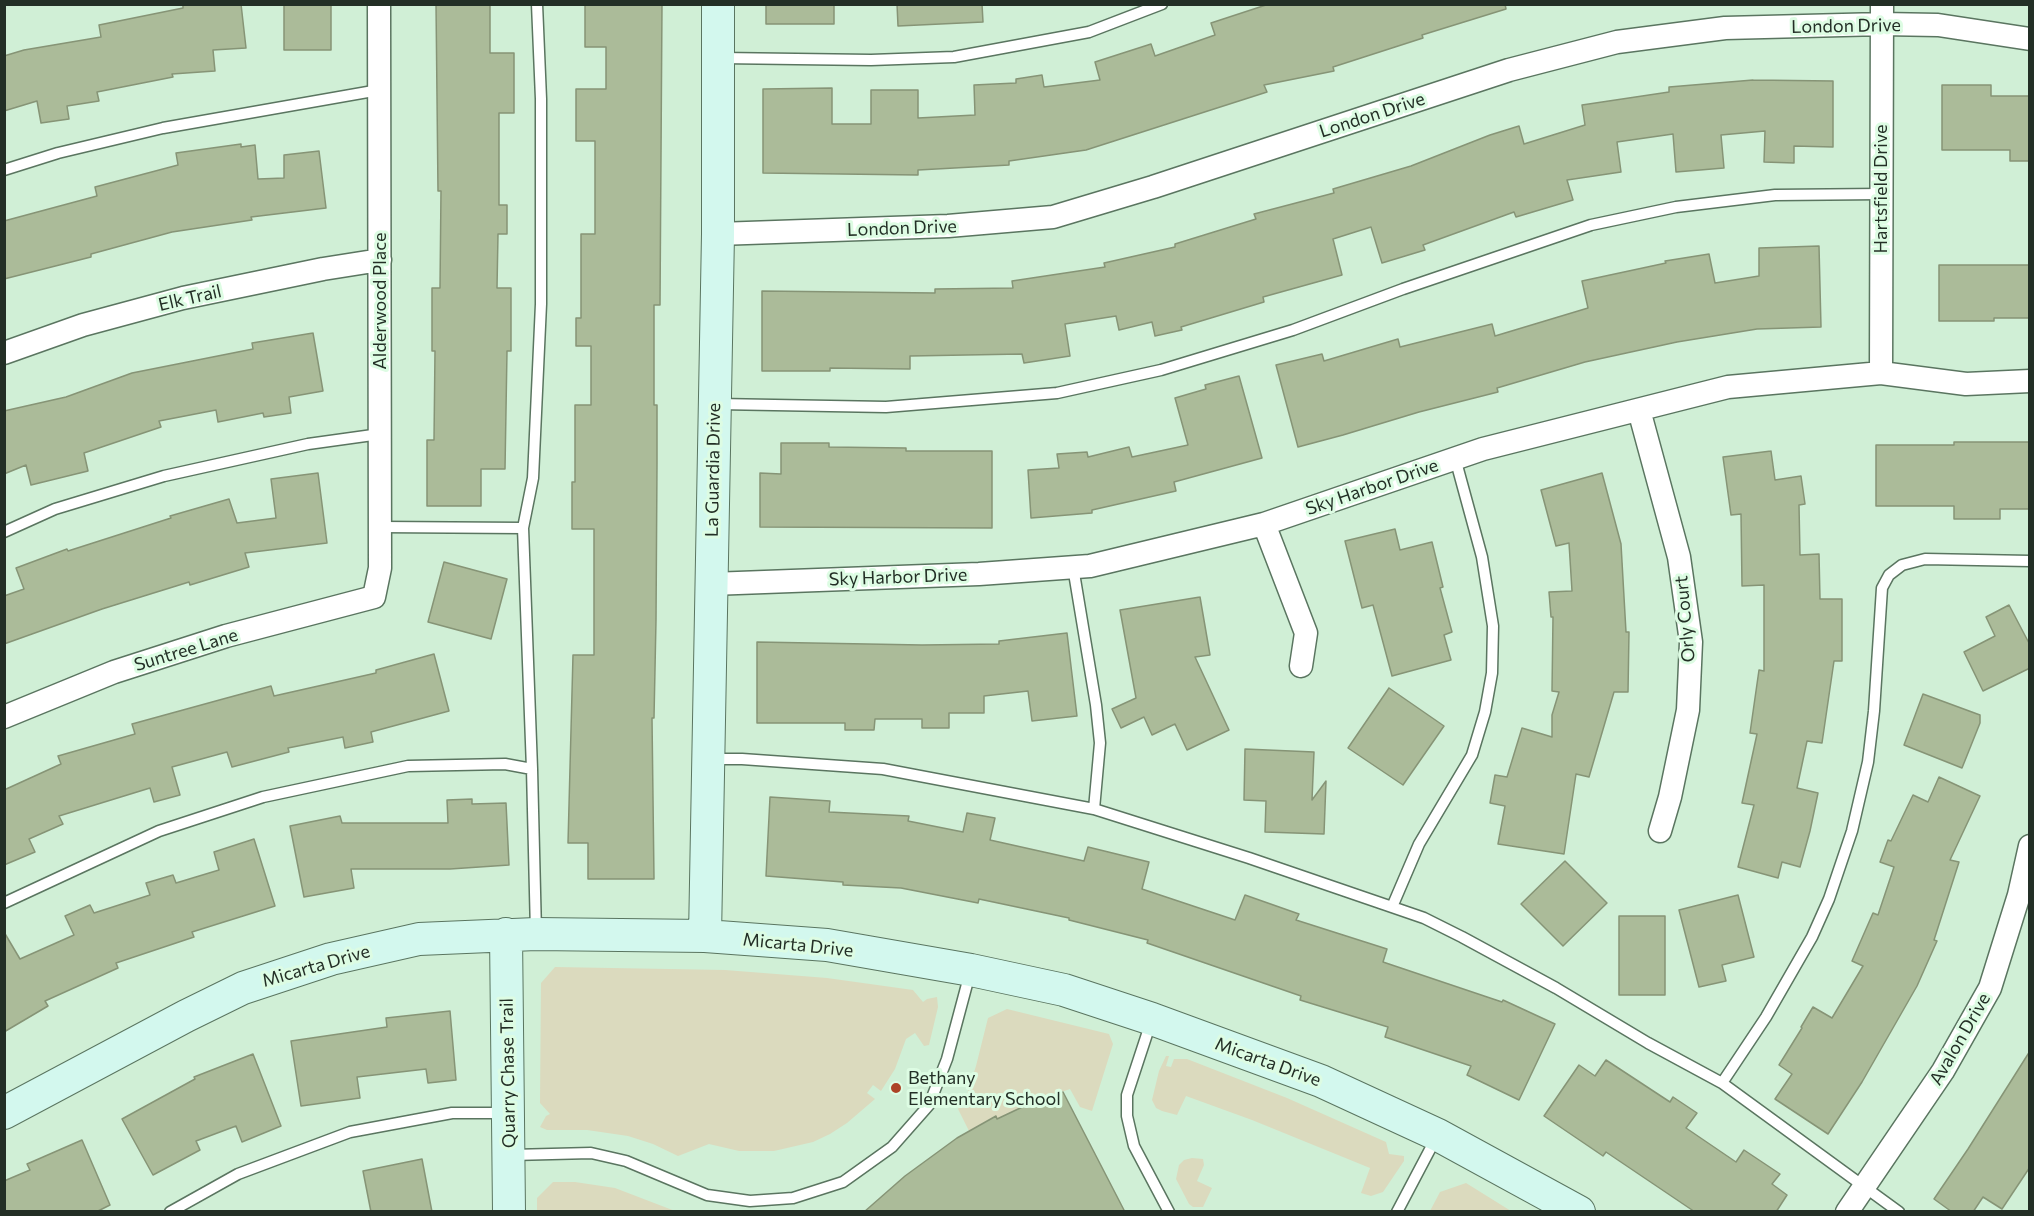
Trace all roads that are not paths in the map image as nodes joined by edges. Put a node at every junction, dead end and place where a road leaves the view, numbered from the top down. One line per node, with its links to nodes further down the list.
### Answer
1 (379, 4): 8 (street, Alderwood Place)
2 (537, 4): 22 (lane)
3 (718, 4): 7 (street, La Guardia Drive)
4 (1162, 4): 7 (lane)
5 (1882, 14): 6 (street, London Drive); 10 (street, Hartsfield Drive); 11 (street, London Drive)
6 (2030, 39)
7 (718, 58): 11 (street, La Guardia Drive)
8 (379, 90): 9 (lane); 12 (street, Alderwood Place)
9 (4, 170)
10 (1882, 194): 14 (street, Hartsfield Drive); 16 (lane)
11 (718, 234): 16 (street, La Guardia Drive)
12 (380, 260): 13 (street, Elk Trail); 18 (street, Alderwood Place)
13 (4, 353)
14 (1881, 373): 15 (street, Sky Harbor Drive); 17 (street, Sky Harbor Drive)
15 (2030, 381)
16 (714, 404): 26 (street, La Guardia Drive)
17 (1639, 410): 19 (street, Sky Harbor Drive); 33 (street, Orly Court)
18 (380, 434): 21 (street, Alderwood Place); 23 (lane)
19 (1455, 458): 20 (street, Sky Harbor Drive); 36 (lane)
20 (1264, 524): 25 (street, Sky Harbor Drive); 28 (street)
21 (380, 527): 22 (lane); 27 (street, Alderwood Place)
22 (523, 528): 31 (lane)
23 (4, 532)
24 (2030, 561): 41 (lane)
25 (1073, 567): 26 (street, Sky Harbor Drive); 32 (lane)
26 (711, 584): 30 (street, La Guardia Drive)
27 (374, 597): 29 (street, Suntree Lane)
28 (1301, 666)
29 (4, 717)
30 (708, 759): 32 (lane); 38 (street, La Guardia Drive)
31 (532, 769): 35 (lane); 37 (lane)
32 (1094, 809): 36 (lane)
33 (1660, 831)
34 (2030, 846): 46 (street, Avalon Drive)
35 (4, 903)
36 (1392, 907): 41 (lane)
37 (521, 934): 38 (street, Micarta Drive); 42 (street, Micarta Drive); 43 (street, Quarry Chase Trail)
38 (705, 936): 39 (street, Micarta Drive)
39 (971, 970): 40 (street, Micarta Drive); 45 (lane)
40 (1152, 1019): 44 (street, Micarta Drive); 49 (lane)
41 (1722, 1083): 46 (lane)
42 (4, 1113)
43 (508, 1113): 45 (street, Quarry Chase Trail); 47 (lane)
44 (1438, 1135): 50 (lane); 51 (street, Micarta Drive)
45 (509, 1155): 48 (street, Quarry Chase Trail)
46 (1864, 1187): 52 (street, Avalon Drive); 53 (lane)
47 (170, 1212)
48 (509, 1212)
49 (1169, 1212)
50 (1397, 1212)
51 (1579, 1212)
52 (1847, 1212)
53 (1899, 1212)

